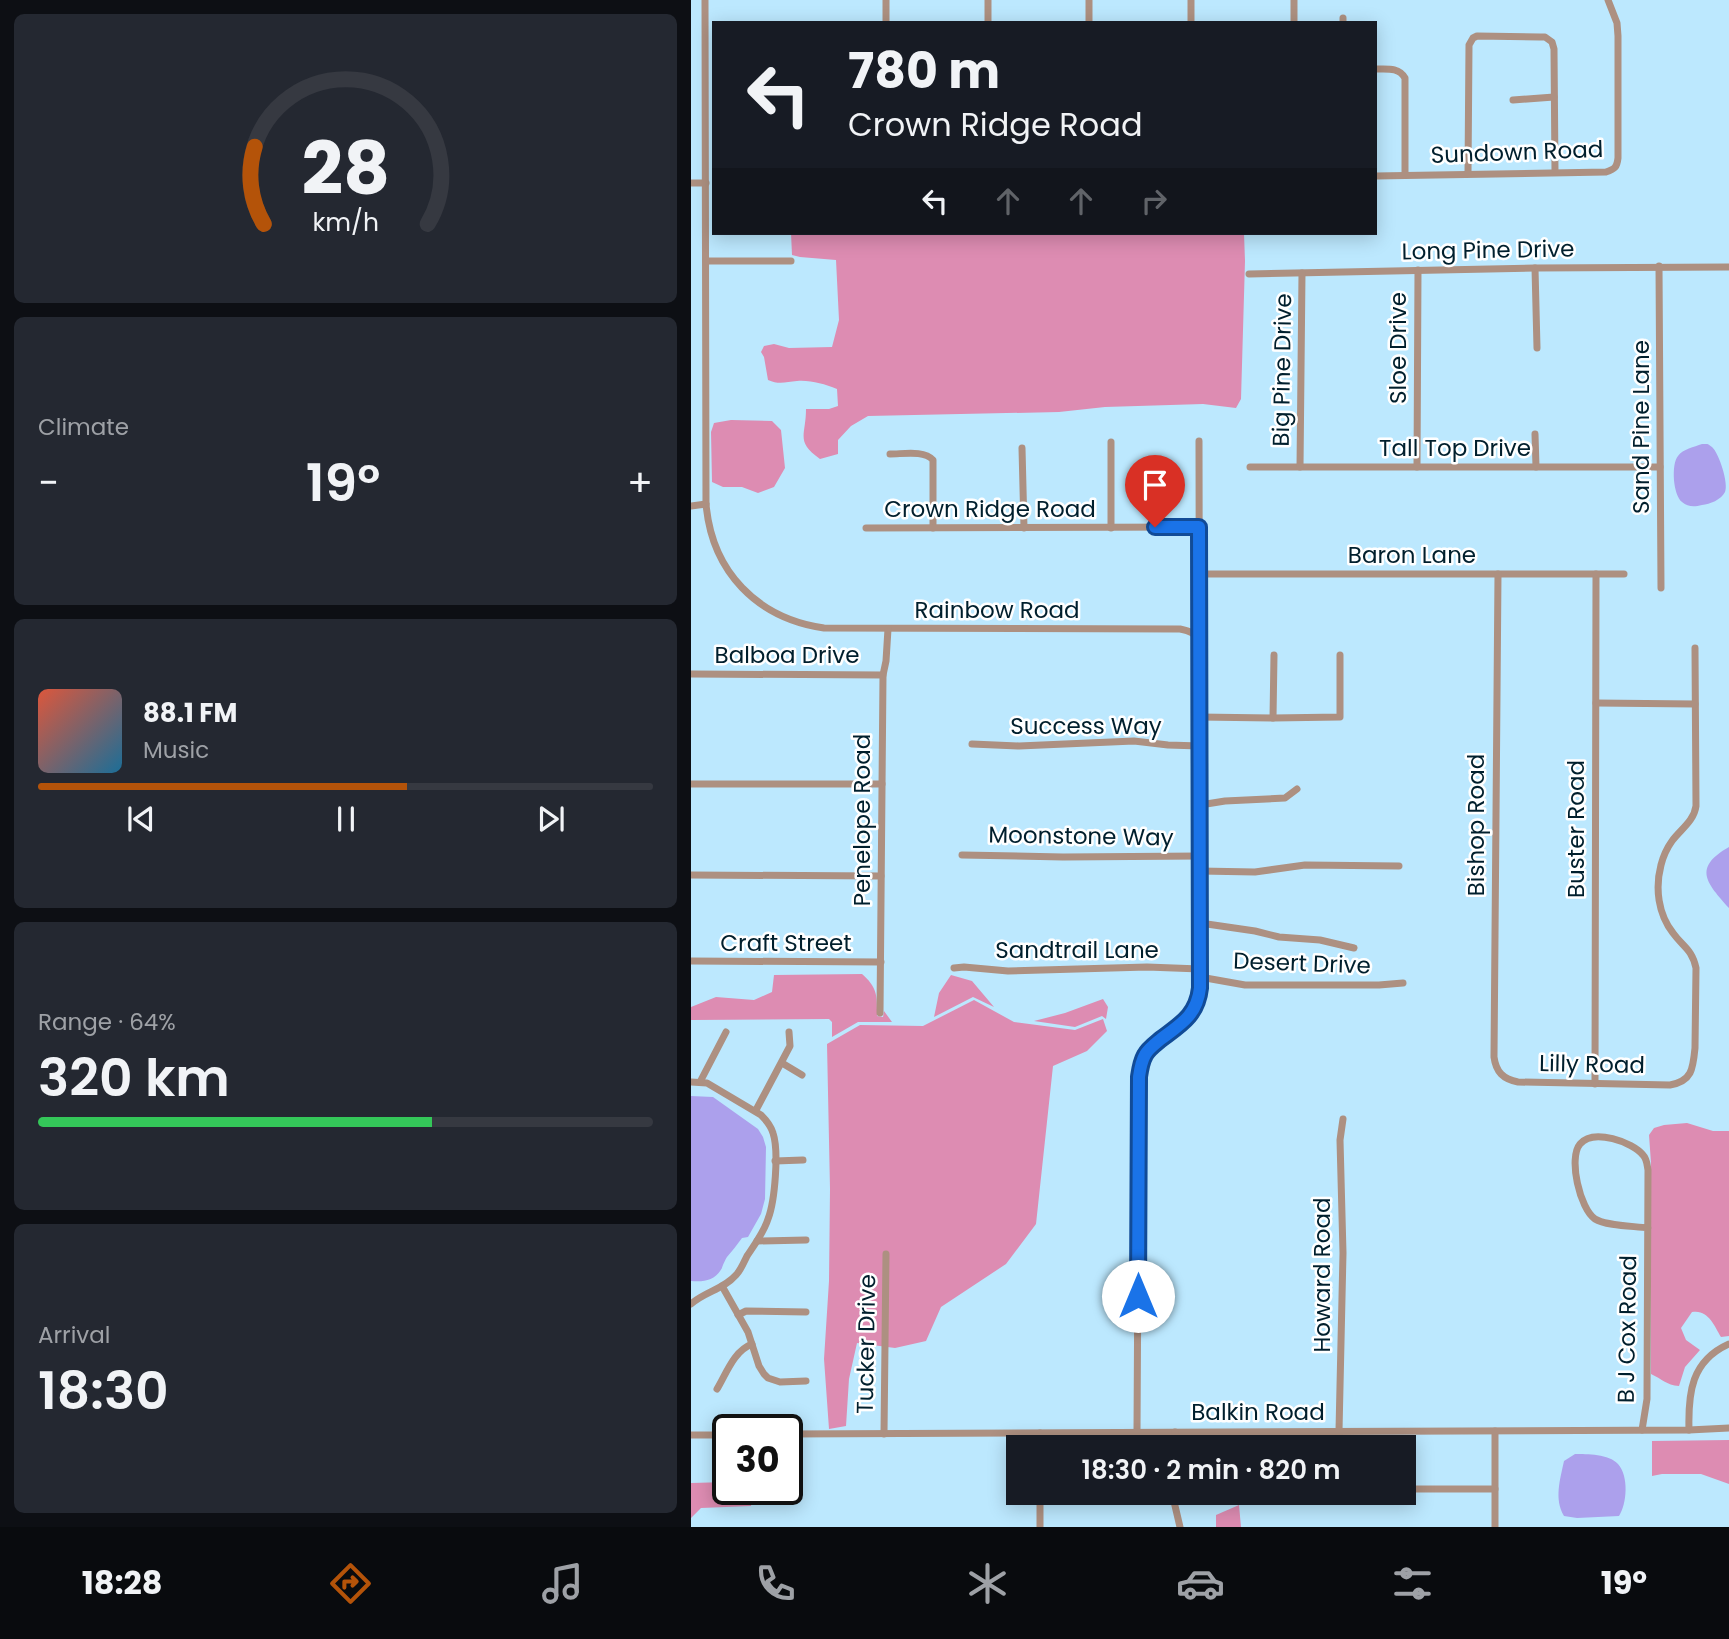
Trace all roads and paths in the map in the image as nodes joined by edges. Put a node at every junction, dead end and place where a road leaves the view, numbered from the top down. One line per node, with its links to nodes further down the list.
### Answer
1 (705, 0): 16 (street, Rainbow Road)
2 (886, 0): 8 (street)
3 (988, 0): 9 (street)
4 (1089, 0): 10 (street)
5 (1191, 0): 11 (street)
6 (1294, 0): 12 (street)
7 (1607, 0): 17 (street, Sundown Road)
8 (886, 21)
9 (988, 21)
10 (1089, 21)
11 (1191, 21)
12 (1294, 21)
13 (1377, 69): 19 (street)
14 (1554, 97): 15 (street); 17 (street); 18 (street)
15 (1512, 100)
16 (710, 161): 22 (street, Rainbow Road)
17 (1555, 172): 18 (street, Sundown Road)
18 (1468, 173): 19 (street, Sundown Road)
19 (1405, 175): 20 (street, Sundown Road)
20 (1377, 176)
21 (691, 183): 22 (street)
22 (706, 183): 23 (street, Rainbow Road)
23 (706, 261): 24 (street); 42 (street, Rainbow Road)
24 (791, 261)
25 (1659, 266): 26 (street, Long Pine Drive); 27 (street, Long Pine Drive); 41 (street, Sand Pine Lane)
26 (1729, 267)
27 (1535, 268): 28 (street, Long Pine Drive); 31 (street)
28 (1418, 270): 29 (street, Long Pine Drive); 39 (street, Sloe Drive)
29 (1302, 273): 30 (street, Long Pine Drive); 38 (street, Big Pine Drive)
30 (1249, 274)
31 (1537, 348)
32 (1535, 434): 40 (street)
33 (1199, 441): 44 (street)
34 (1111, 442): 48 (street)
35 (1022, 448): 47 (street)
36 (890, 454): 46 (street)
37 (1250, 467): 38 (street, Tall Top Drive)
38 (1300, 467): 39 (street, Tall Top Drive)
39 (1417, 467): 40 (street, Tall Top Drive)
40 (1536, 467): 41 (street, Tall Top Drive)
41 (1660, 467): 53 (street, Sand Pine Lane)
42 (706, 504): 43 (street); 54 (street, Rainbow Road)
43 (691, 506)
44 (1199, 527): 48 (street, Crown Ridge Road); 49 (street)
45 (866, 528): 46 (street, Crown Ridge Road)
46 (933, 528): 47 (street, Crown Ridge Road)
47 (1025, 528): 48 (street, Crown Ridge Road)
48 (1111, 528)
49 (1199, 574): 50 (street, Baron Lane); 55 (street)
50 (1498, 574): 51 (street, Baron Lane); 89 (street, Bishop Road)
51 (1596, 574): 52 (street, Baron Lane); 61 (street, Buster Road)
52 (1624, 574)
53 (1661, 589)
54 (888, 629): 55 (street, Rainbow Road); 60 (street, Penelope Road)
55 (1199, 642): 63 (street)
56 (1695, 648): 62 (street)
57 (1274, 655): 64 (street)
58 (1340, 655): 64 (street)
59 (691, 674): 60 (street, Balboa Drive)
60 (882, 674): 68 (street, Penelope Road)
61 (1596, 703): 62 (street); 91 (street, Buster Road)
62 (1695, 704): 91 (street, Lilly Road)
63 (1199, 717): 64 (street); 66 (street)
64 (1273, 718)
65 (972, 744): 66 (street, Success Way)
66 (1200, 746): 70 (street)
67 (691, 784): 68 (street)
68 (882, 784): 76 (street, Penelope Road)
69 (1297, 789): 70 (street)
70 (1200, 806): 72 (street)
71 (962, 855): 72 (street, Moonstone Way)
72 (1200, 856): 74 (street)
73 (1399, 866): 74 (street)
74 (1200, 871): 77 (street)
75 (691, 875): 76 (street)
76 (881, 876): 80 (street, Penelope Road)
77 (1200, 923): 78 (street); 82 (street)
78 (1354, 948)
79 (691, 961): 80 (street, Craft Street)
80 (881, 962): 84 (street, Penelope Road)
81 (954, 968): 82 (street, Sandtrail Lane)
82 (1200, 973): 83 (street, Desert Drive); 113 (street)
83 (1403, 983)
84 (880, 1013)
85 (726, 1032): 90 (street)
86 (789, 1032): 87 (street)
87 (781, 1063): 88 (street); 92 (street)
88 (802, 1075)
89 (1500, 1075): 91 (street, Lilly Road)
90 (695, 1082): 92 (street)
91 (1595, 1084)
92 (756, 1110): 95 (street)
93 (1343, 1119): 111 (street, Howard Road)
94 (803, 1160): 95 (street)
95 (775, 1161): 98 (street)
96 (1648, 1228): 96 (street, B J Cox Road); 109 (street, B J Cox Road)
97 (805, 1240): 98 (street)
98 (757, 1241): 100 (street)
99 (886, 1254): 118 (street, Tucker Drive)
100 (722, 1286): 101 (street); 103 (street)
101 (691, 1304)
102 (806, 1312): 103 (street)
103 (738, 1315): 104 (street)
104 (752, 1344): 106 (street); 107 (street)
105 (1729, 1344): 110 (street)
106 (806, 1381)
107 (717, 1389)
108 (1729, 1428): 110 (street, Balkin Road)
109 (1642, 1430): 110 (street, Balkin Road); 112 (street, Balkin Road)
110 (1689, 1430)
111 (1339, 1431): 112 (street, Balkin Road); 114 (street, Balkin Road)
112 (1495, 1431): 122 (street)
113 (1137, 1432): 114 (street, Balkin Road); 115 (street, Balkin Road)
114 (1175, 1432): 120 (street)
115 (1040, 1433): 118 (street, Balkin Road)
116 (712, 1434): 119 (street)
117 (803, 1434): 118 (street, Balkin Road)
118 (884, 1434)
119 (691, 1435)
120 (1175, 1435)
121 (1416, 1489): 122 (street)
122 (1495, 1489): 127 (street)
123 (1040, 1505): 125 (street)
124 (1175, 1505): 126 (street)
125 (1040, 1527)
126 (1180, 1527)
127 (1495, 1527)

